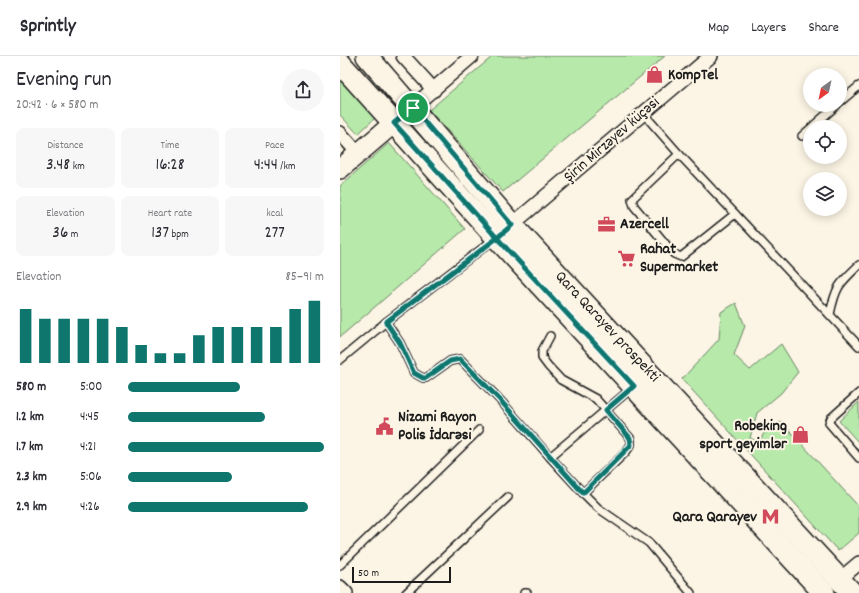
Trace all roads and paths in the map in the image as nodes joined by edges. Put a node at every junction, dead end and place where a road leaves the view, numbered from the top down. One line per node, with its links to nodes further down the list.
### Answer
1 (367, 56): 9 (main road, Qara Qarayev prospekti)
2 (403, 56): 7 (street)
3 (471, 56): 7 (street)
4 (711, 56): 11 (street, Şirin Mirzəyev küçəsi)
5 (340, 63): 13 (main road, Qara Qarayev prospekti)
6 (859, 86): 8 (lane)
7 (434, 90): 9 (street)
8 (847, 96)
9 (413, 108): 13 (street); 19 (main road, Qara Qarayev prospekti)
10 (829, 112): 12 (lane)
11 (643, 113): 16 (lane); 19 (street, Şirin Mirzəyev küçəsi)
12 (820, 120)
13 (394, 123): 15 (street); 19 (main road, Qara Qarayev prospekti)
14 (340, 133): 15 (street)
15 (358, 153): 17 (street)
16 (679, 154): 18 (lane); 18 (lane)
17 (340, 169)
18 (735, 214): 21 (lane)
19 (504, 231): 22 (lane); 28 (main road, Qara Qarayev prospekti); 38 (main road, Qara Qarayev prospekti)
20 (859, 265): 21 (lane)
21 (830, 314): 25 (lane)
22 (386, 322): 27 (lane); 32 (lane)
23 (859, 334): 25 (lane)
24 (550, 336): 30 (lane)
25 (853, 340): 26 (lane)
26 (859, 346)
27 (340, 360)
28 (634, 386): 30 (lane); 43 (main road, Qara Qarayev prospekti)
29 (859, 393): 33 (lane)
30 (606, 410): 32 (lane); 34 (lane)
31 (479, 430): 37 (lane)
32 (550, 458): 34 (lane)
33 (859, 458)
34 (583, 493): 42 (lane)
35 (508, 497): 41 (lane)
36 (859, 563): 38 (street)
37 (340, 566)
38 (846, 586)
39 (340, 587): 40 (street)
40 (346, 593)
41 (406, 593)
42 (691, 593)
43 (824, 593)

